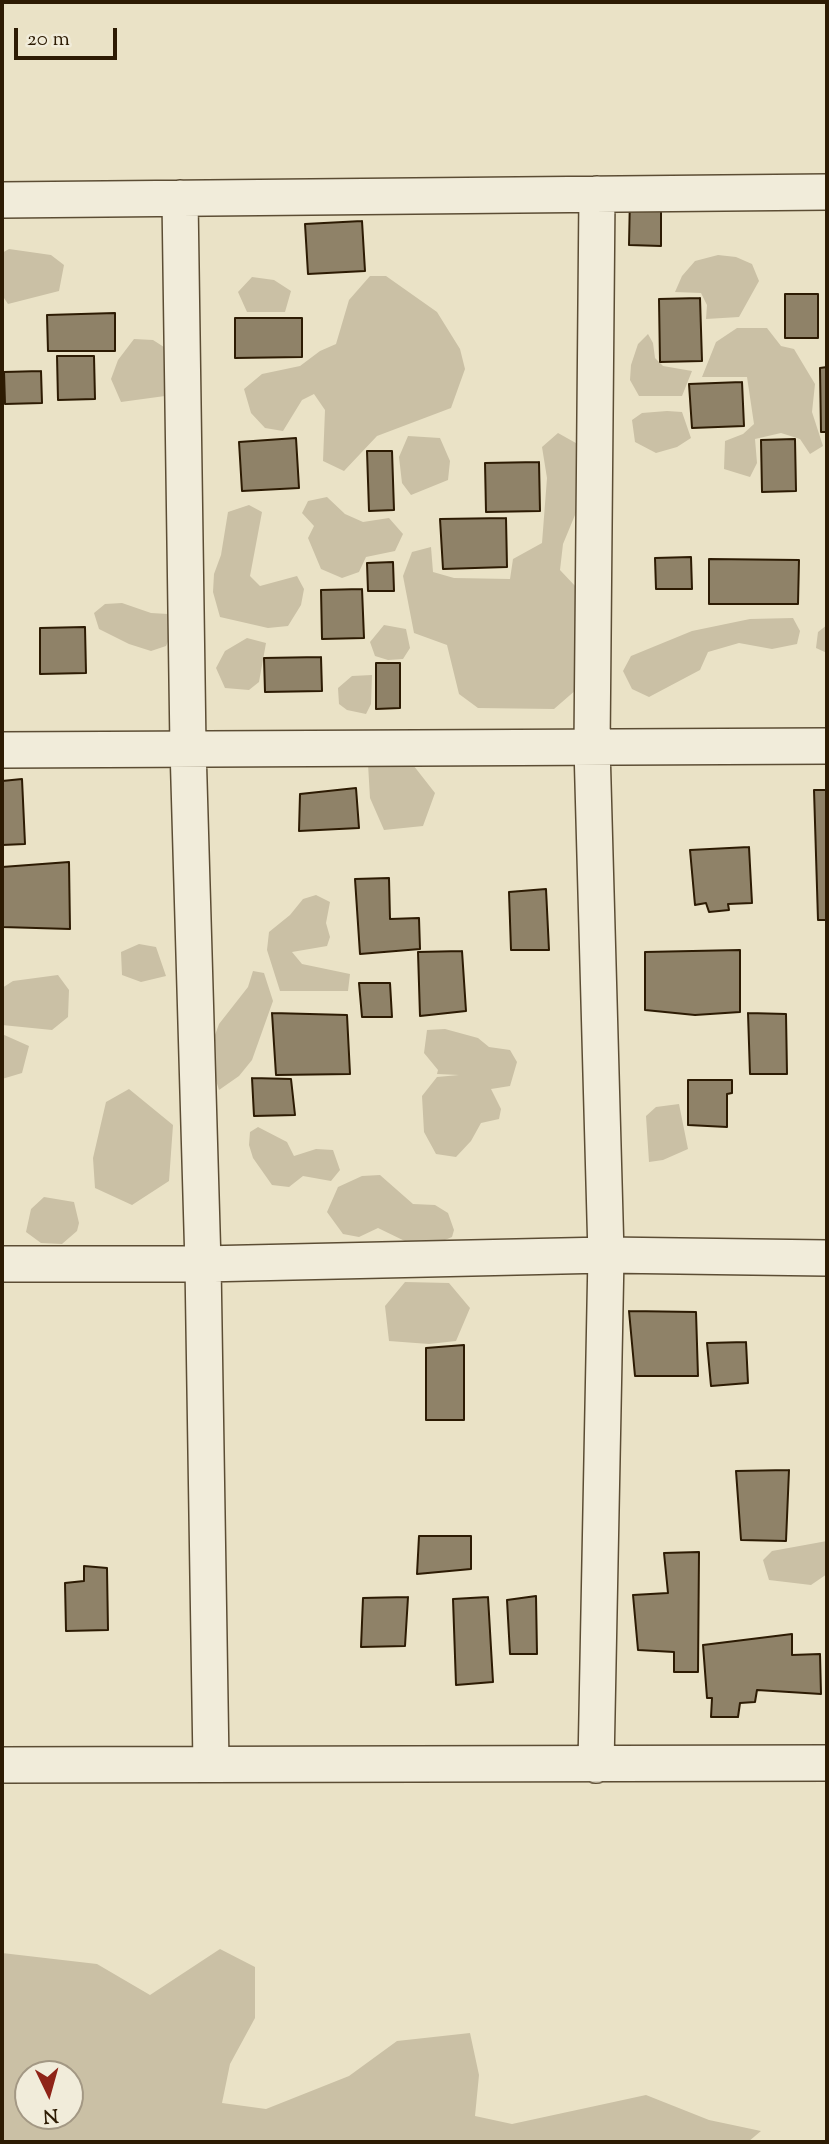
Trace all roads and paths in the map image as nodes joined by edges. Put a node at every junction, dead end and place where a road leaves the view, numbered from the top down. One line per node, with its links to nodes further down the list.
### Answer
1 (827, 192): 2 (street)
2 (597, 194): 3 (street); 7 (street)
3 (180, 198): 4 (street); 6 (street)
4 (2, 200)
5 (827, 746): 7 (street)
6 (188, 747): 7 (street); 8 (street); 12 (street)
7 (592, 747): 9 (street)
8 (2, 750)
9 (606, 1255): 10 (street); 12 (street); 16 (street)
10 (827, 1258)
11 (2, 1264): 12 (street)
12 (202, 1264): 14 (street)
13 (827, 1763): 16 (street)
14 (211, 1764): 15 (street); 16 (street)
15 (2, 1765)
16 (596, 1765)

